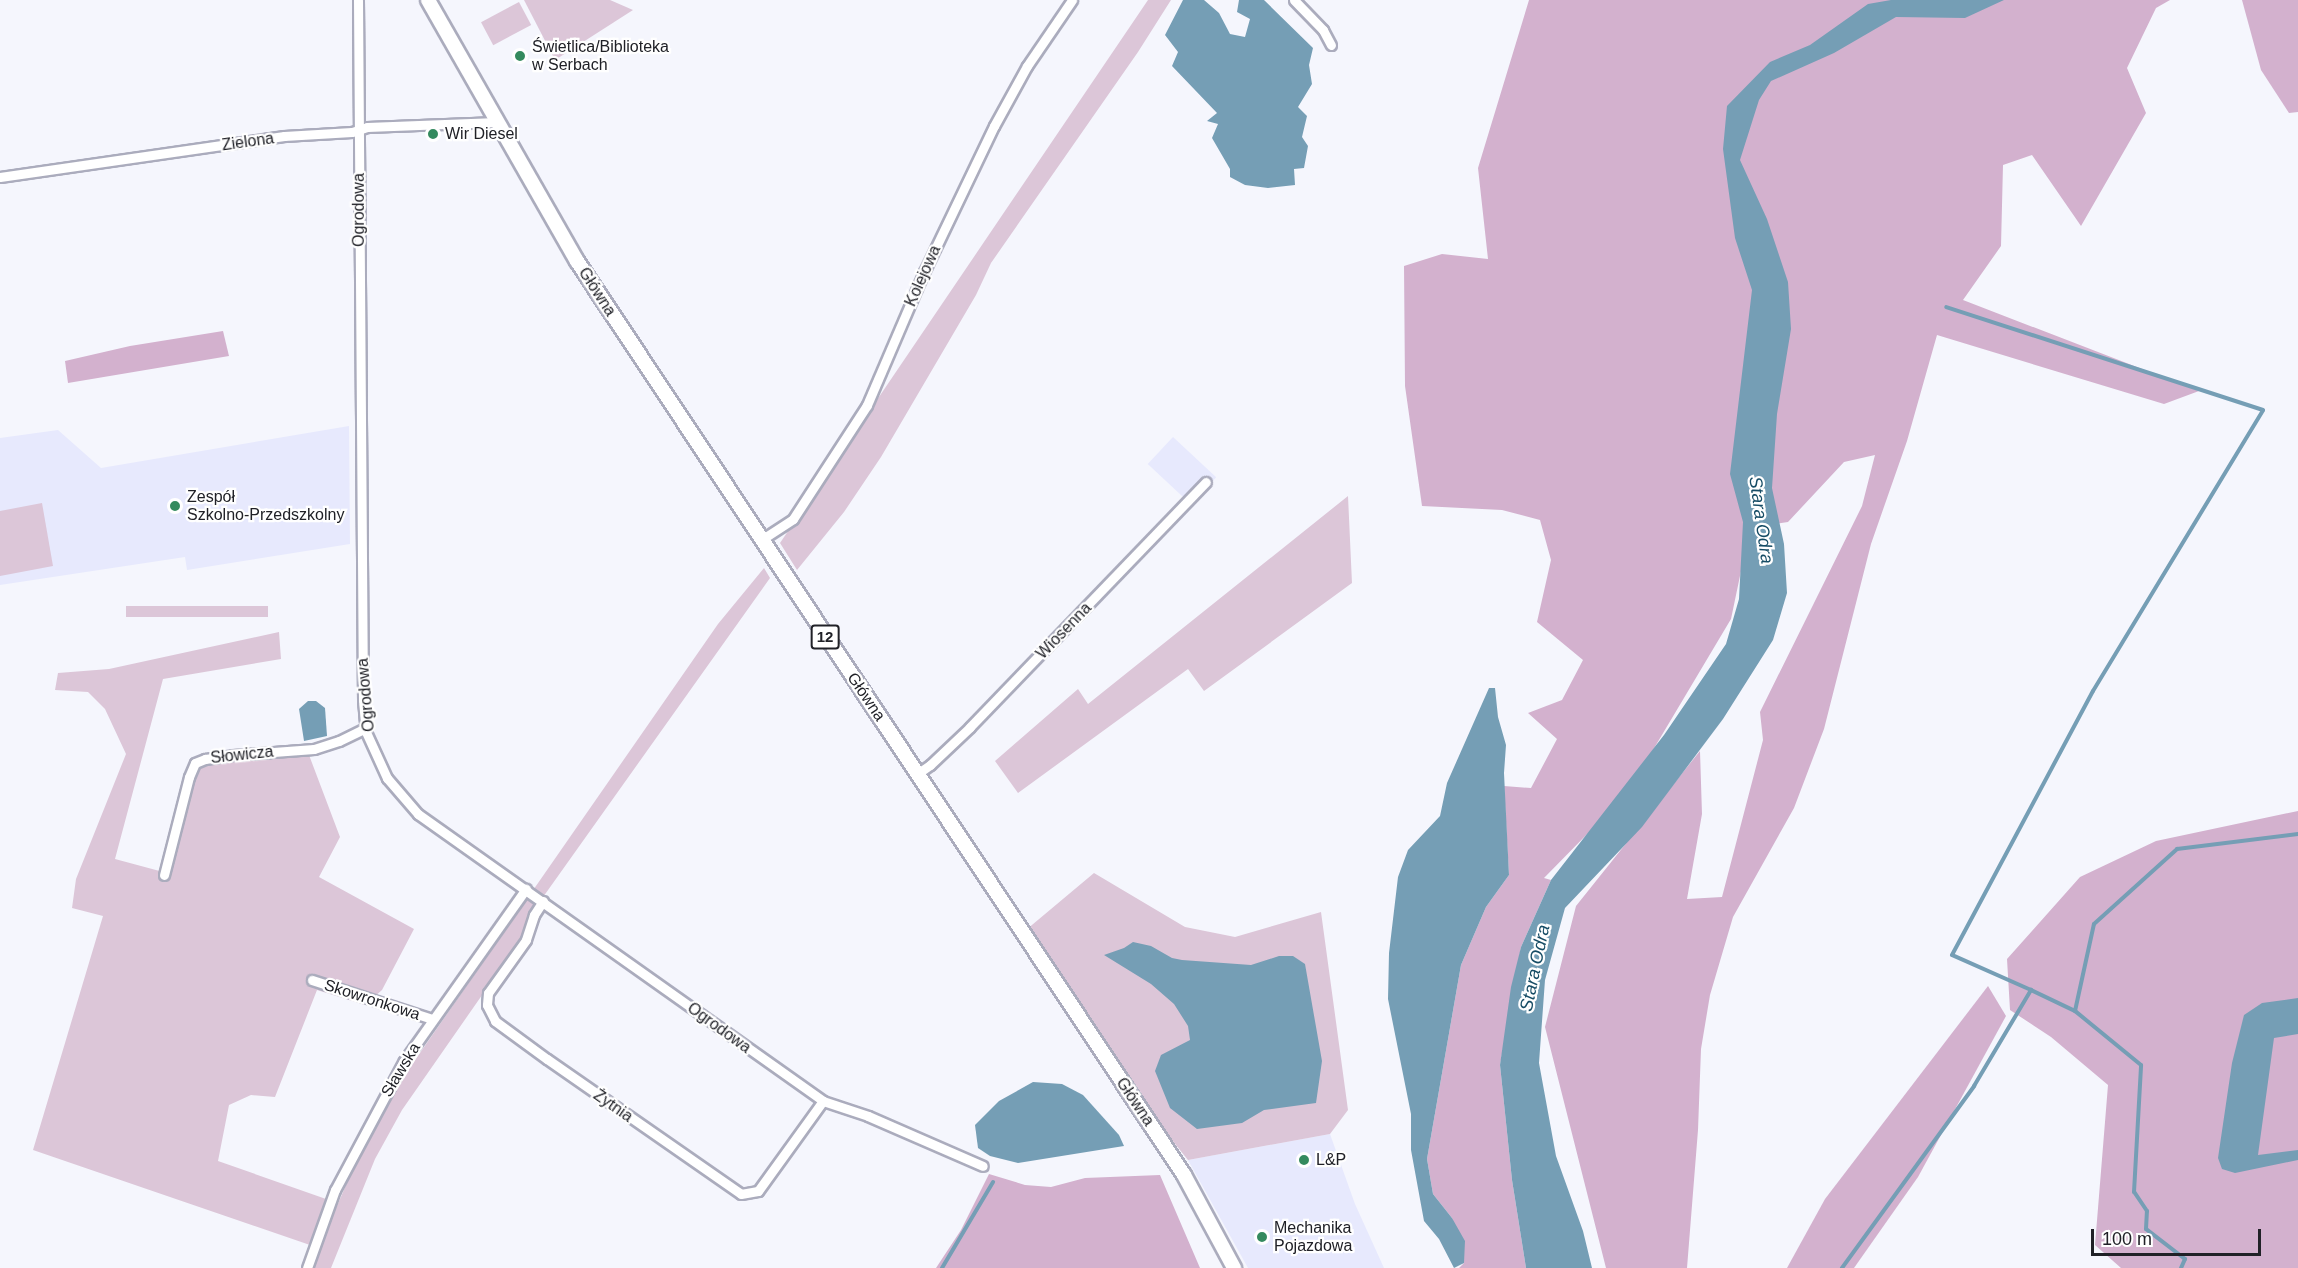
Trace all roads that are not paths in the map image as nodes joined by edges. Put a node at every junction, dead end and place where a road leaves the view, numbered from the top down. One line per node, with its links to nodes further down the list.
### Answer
1 (358, 0): 7 (street, Ogrodowa)
2 (428, 0): 6 (main road, Główna / 12)
3 (1072, 0): 10 (street, Kolejowa)
4 (1294, 0): 5 (street)
5 (1331, 45)
6 (497, 122): 7 (street, Zielona); 10 (main road, Główna / 12)
7 (359, 130): 8 (street, Zielona); 11 (street, Ogrodowa)
8 (0, 177)
9 (1206, 482): 12 (street, Wiosenna)
10 (761, 540): 12 (main road, Główna / 12)
11 (366, 728): 13 (street, Słowicza); 14 (street, Ogrodowa)
12 (917, 774): 21 (main road, Główna / 12)
13 (164, 875)
14 (526, 889): 15 (street, Ogrodowa); 17 (street, Sławska)
15 (543, 901): 18 (street, Ogrodowa); 18 (street, Żytnia)
16 (312, 980): 17 (street, Skowronkowa)
17 (432, 1019): 20 (street, Sławska)
18 (823, 1101): 19 (street, Ogrodowa)
19 (982, 1166)
20 (307, 1268)
21 (1234, 1268)

